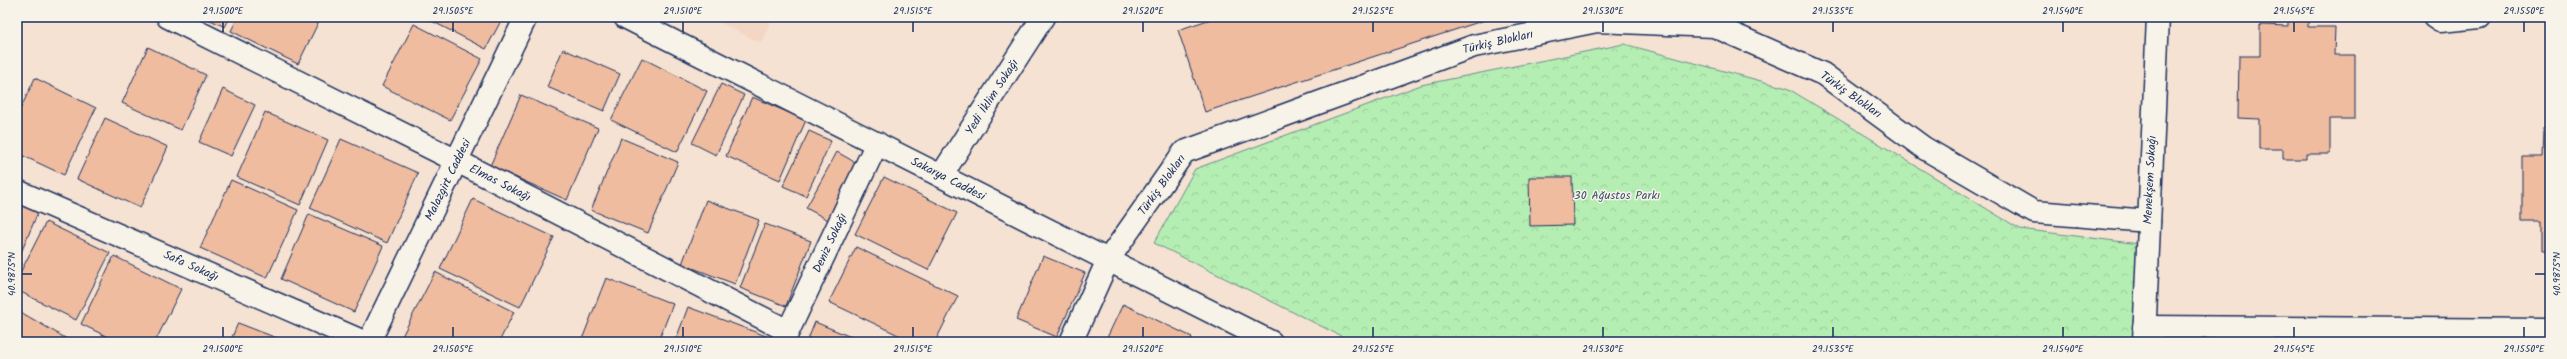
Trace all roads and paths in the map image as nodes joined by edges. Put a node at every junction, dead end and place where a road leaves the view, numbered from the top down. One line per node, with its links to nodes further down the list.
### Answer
1 (168, 17): 9 (street, Elmas Sokağı)
2 (526, 17): 9 (street, Malazgirt Caddesi)
3 (625, 17): 8 (street, Sakarya Caddesi)
4 (1043, 17): 10 (street, Yedi İklim Sokağı)
5 (2158, 17): 12 (street, Menekşem Sokağı)
6 (2434, 17): 7 (street)
7 (2480, 17)
8 (877, 143): 10 (street, Sakarya Caddesi); 16 (street, Deniz Sokağı)
9 (457, 161): 16 (street, Elmas Sokağı); 18 (street, Malazgirt Caddesi)
10 (941, 176): 13 (street, Sakarya Caddesi)
11 (17, 191): 17 (street, Safa Sokağı)
12 (2149, 220): 13 (street, Türkiş Blokları); 15 (street, Menekşem Sokağı)
13 (1108, 260): 19 (street, Türkiş Blokları); 20 (street, Sakarya Caddesi)
14 (2550, 330): 15 (street)
15 (2144, 334)
16 (785, 337)
17 (364, 342)
18 (369, 342)
19 (1071, 342)
20 (1271, 342)

